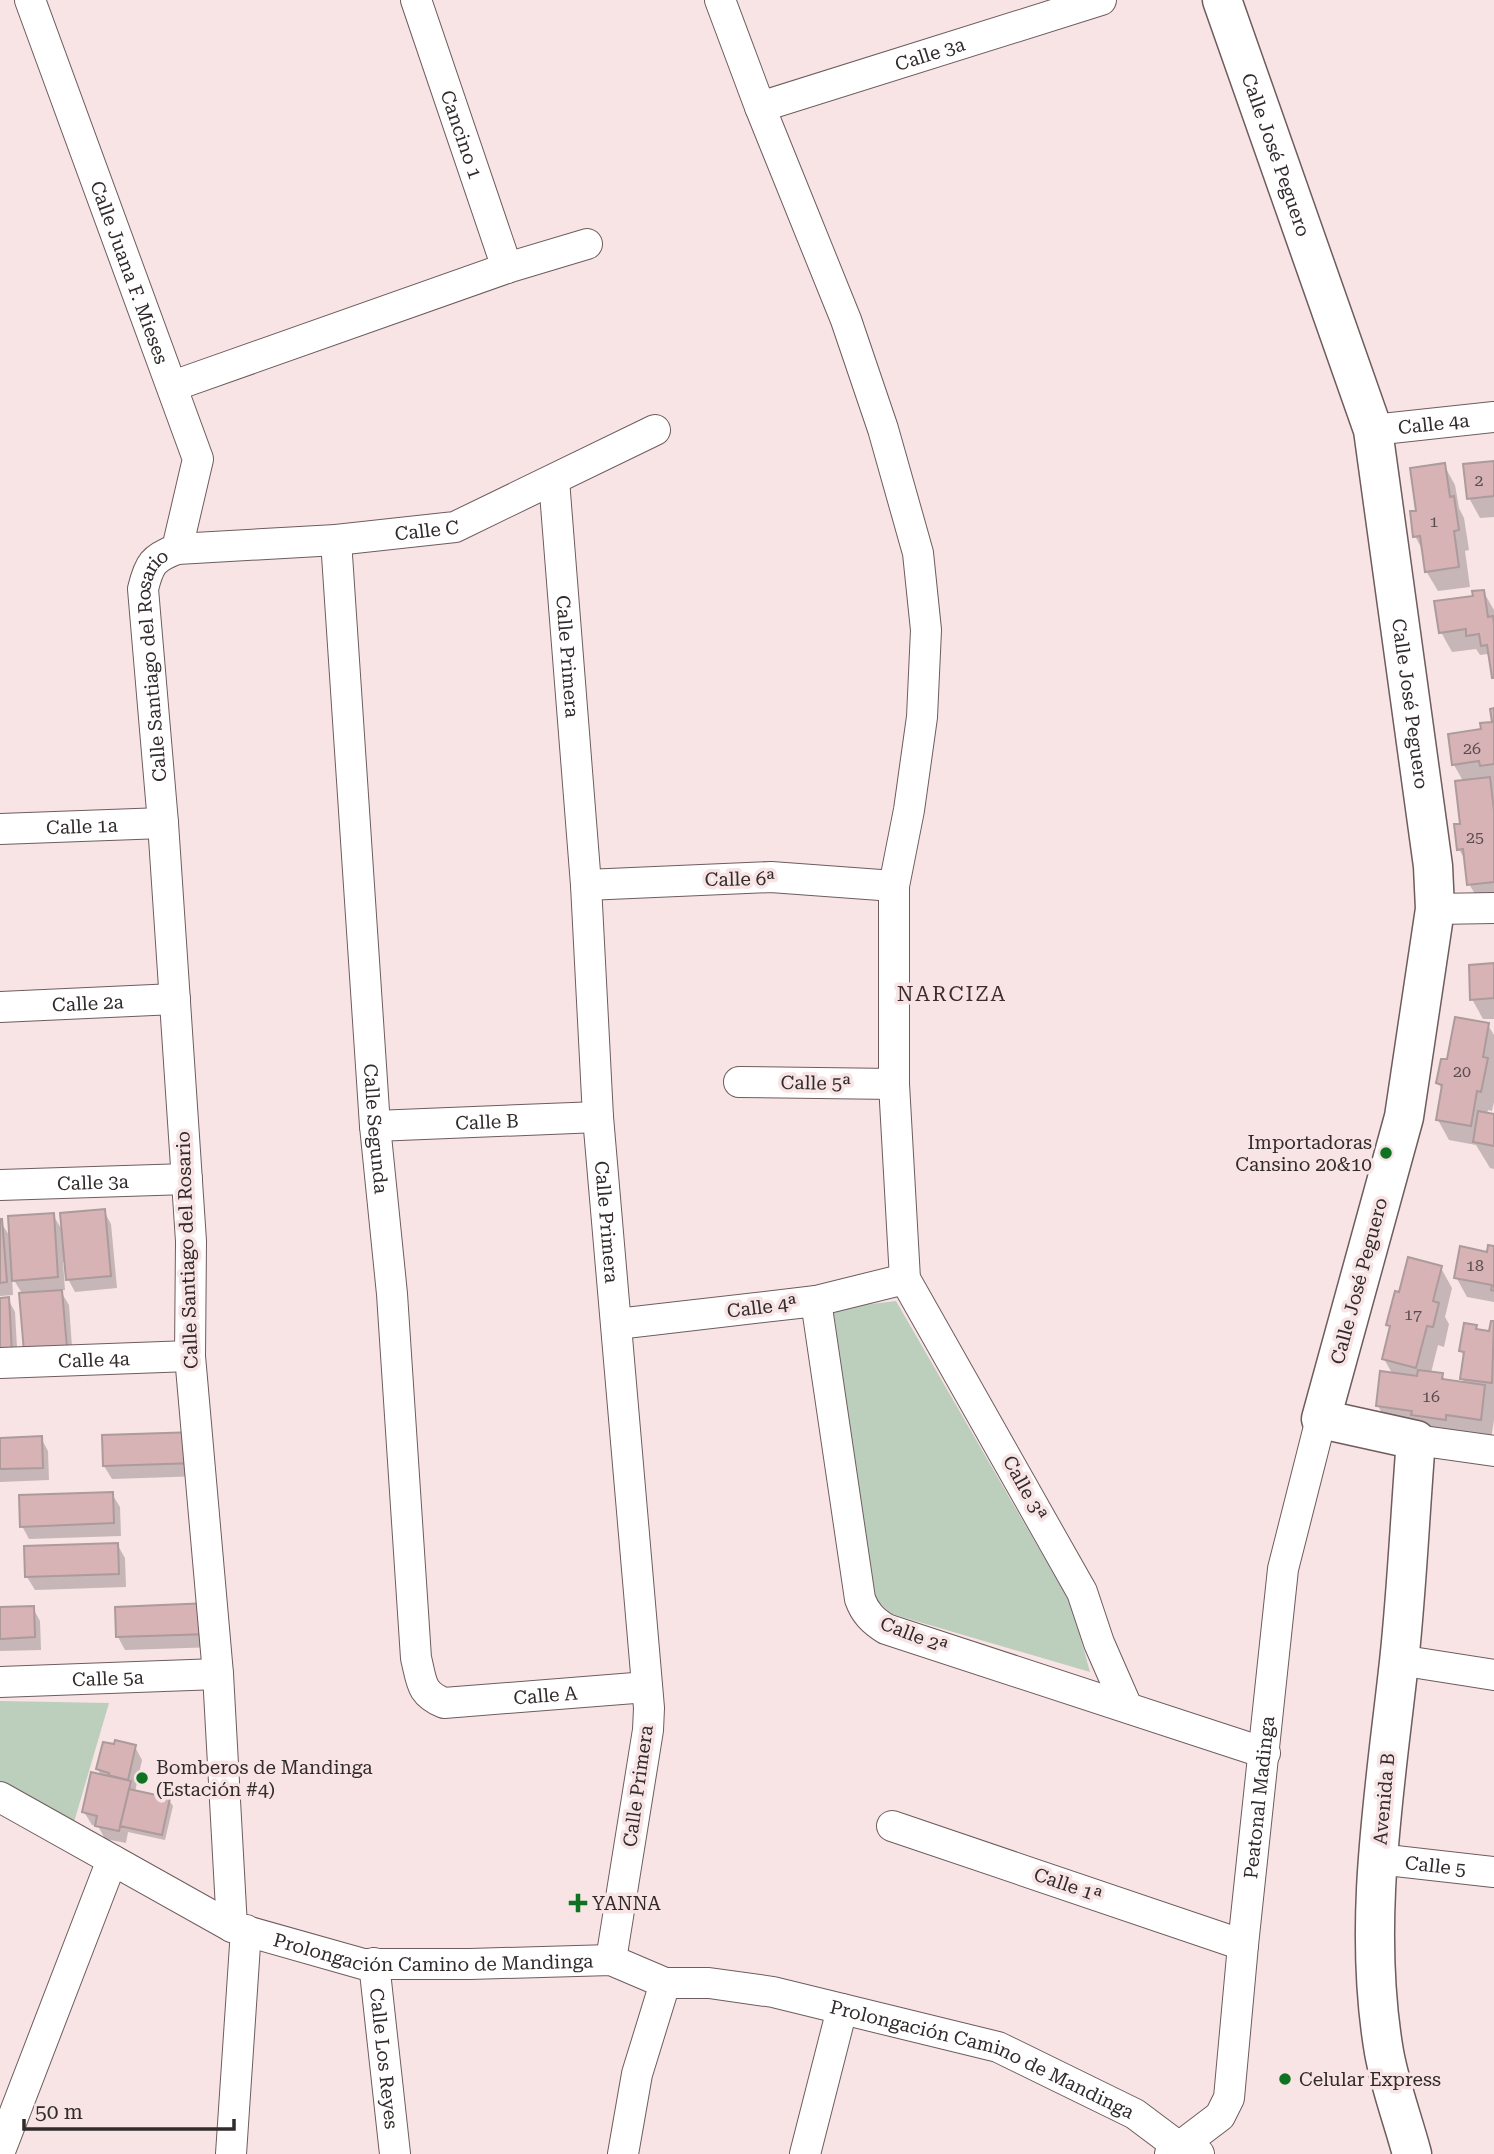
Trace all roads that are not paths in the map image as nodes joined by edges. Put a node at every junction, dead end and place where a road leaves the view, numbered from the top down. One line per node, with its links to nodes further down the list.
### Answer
1 (30, 0): 9 (street, Calle Juana F. Mieses)
2 (416, 0): 8 (street, Cancino 1)
3 (720, 0): 6 (street)
4 (1101, 0): 6 (street, Calle 3a)
5 (1222, 0): 12 (main road, Calle José Peguero)
6 (760, 107): 19 (street)
7 (587, 244): 8 (street)
8 (507, 268): 9 (street)
9 (173, 386): 15 (street, Calle Juana F. Mieses)
10 (1494, 417): 12 (street, Calle 4a)
11 (655, 430): 13 (street, Calle C)
12 (1373, 430): 21 (main road, Calle José Peguero)
13 (554, 480): 14 (street, Calle C); 18 (street, Calle Primera)
14 (337, 540): 15 (street, Calle C); 27 (street, Calle Segunda)
15 (177, 549): 16 (street, Calle Santiago del Rosario)
16 (163, 823): 17 (street, Calle 1a); 22 (street, Calle Santiago del Rosario)
17 (0, 829)
18 (586, 885): 19 (street, Calle 6ª); 26 (street, Calle Primera)
19 (894, 886): 25 (street)
20 (1494, 908): 21 (street)
21 (1435, 909): 35 (main road, Calle José Peguero)
22 (175, 999): 23 (street, Calle 2a); 28 (street, Calle Santiago del Rosario)
23 (0, 1006)
24 (739, 1082): 25 (street, Calle 5ª)
25 (894, 1084): 30 (street)
26 (598, 1117): 27 (street, Calle B); 32 (street, Calle Primera)
27 (375, 1126): 43 (street, Calle Segunda)
28 (187, 1179): 29 (street, Calle 3a); 33 (street, Calle Santiago del Rosario)
29 (0, 1185)
30 (905, 1279): 31 (street, Calle 4ª); 44 (street, Calle 3ª)
31 (816, 1301): 32 (street, Calle 4ª); 44 (street, Calle 2ª)
32 (617, 1324): 42 (street, Calle Primera)
33 (190, 1356): 34 (street, Calle 4a); 39 (street, Calle Santiago del Rosario)
34 (0, 1363)
35 (1321, 1419): 36 (main road); 45 (street, Peatonal Madinga)
36 (1416, 1440): 37 (street); 38 (main road, Avenida B)
37 (1494, 1451)
38 (1399, 1660): 40 (street); 48 (main road, Avenida B)
39 (218, 1674): 41 (street, Calle 5a); 51 (street, Calle Santiago del Rosario)
40 (1494, 1675)
41 (0, 1682)
42 (648, 1687): 43 (street, Calle A); 53 (street, Calle Primera)
43 (444, 1703)
44 (1127, 1707): 45 (street, Calle 2ª)
45 (1265, 1753): 52 (street, Peatonal Madinga)
46 (0, 1797): 49 (street, Prolongación Camino de Mandinga)
47 (892, 1826): 52 (street, Calle 1ª)
48 (1378, 1859): 50 (street, Calle 5); 63 (main road, Avenida B)
49 (112, 1860): 51 (street, Prolongación Camino de Mandinga); 57 (street)
50 (1494, 1872)
51 (239, 1929): 54 (street, Prolongación Camino de Mandinga); 59 (street, Calle Santiago del Rosario)
52 (1243, 1945): 58 (street, Peatonal Madinga)
53 (611, 1960): 54 (street, Prolongación Camino de Mandinga); 55 (street, Prolongación Camino de Mandinga)
54 (374, 1963): 60 (street, Calle Los Reyes)
55 (665, 1983): 56 (street, Prolongación Camino de Mandinga); 61 (street)
56 (842, 2009): 58 (street, Prolongación Camino de Mandinga); 62 (street)
57 (0, 2151)
58 (1183, 2152)
59 (231, 2154)
60 (395, 2154)
61 (624, 2154)
62 (805, 2154)
63 (1412, 2154)

